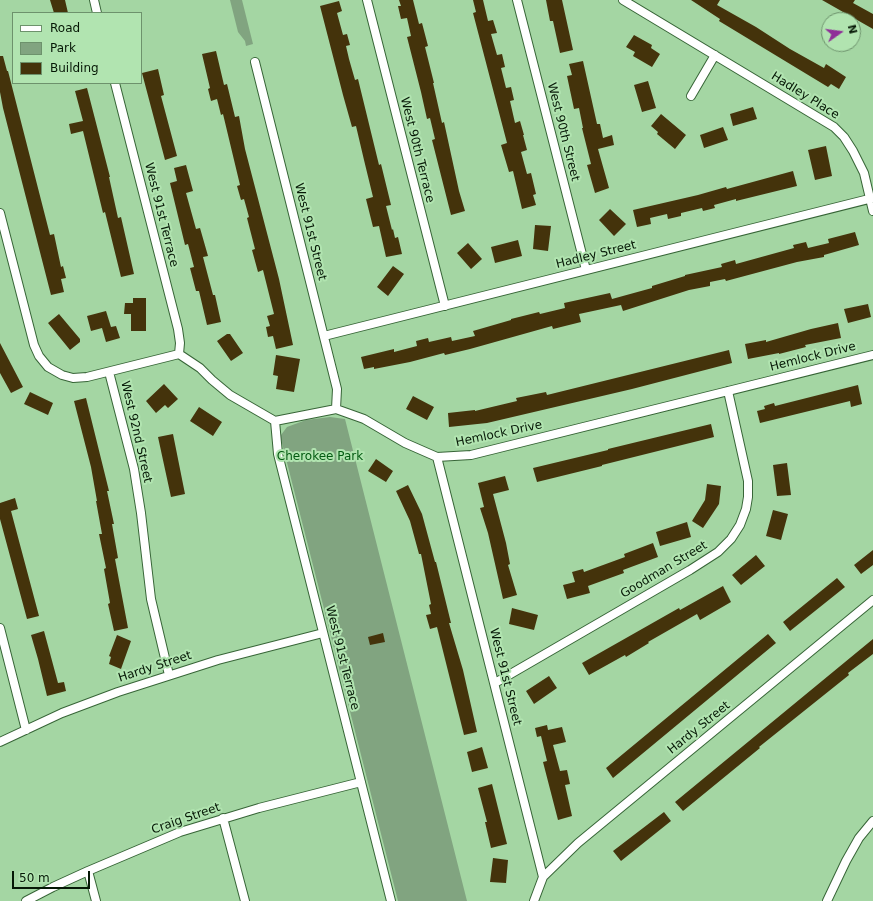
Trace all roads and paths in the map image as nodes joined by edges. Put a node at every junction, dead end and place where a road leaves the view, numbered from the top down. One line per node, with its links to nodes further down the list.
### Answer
1 (94, 0): 5 (street)
2 (367, 0): 14 (street, West 90th Terrace)
3 (517, 0): 13 (street, West 90th Street)
4 (623, 0): 6 (street, Hadley Place)
5 (97, 12)
6 (715, 54): 9 (street); 10 (street, Hadley Place)
7 (255, 62): 15 (street, West 91st Street)
8 (115, 84): 16 (street, West 91st Terrace)
9 (691, 96)
10 (871, 198): 11 (street, Hadley Place); 13 (street, Hadley Street)
11 (873, 211)
12 (0, 213): 18 (street, West 92nd Street)
13 (586, 270): 14 (street, Hadley Street)
14 (445, 306): 15 (street, Hadley Street)
15 (324, 336): 20 (street, West 91st Street)
16 (179, 354): 18 (street); 21 (street)
17 (873, 354): 19 (street, Hemlock Drive)
18 (109, 372): 26 (street, West 92nd Street)
19 (728, 391): 22 (street, Hemlock Drive); 27 (street, Goodman Street)
20 (336, 409): 21 (street); 22 (street)
21 (275, 421): 25 (street, West 91st Terrace)
22 (437, 458): 27 (street, West 91st Street)
23 (873, 600): 34 (street, Hardy Street)
24 (0, 628): 28 (street)
25 (324, 634): 26 (street, Hardy Street); 30 (street, West 91st Terrace)
26 (169, 675): 28 (street, Hardy Street)
27 (495, 683): 34 (street, West 91st Street)
28 (26, 730): 29 (street, Hardy Street)
29 (0, 742)
30 (361, 782): 31 (street, Craig Street); 38 (street, West 91st Terrace)
31 (223, 818): 33 (street, Craig Street); 37 (street)
32 (873, 821): 40 (street)
33 (88, 871): 35 (street, Craig Street); 36 (street)
34 (544, 877): 39 (street)
35 (26, 901)
36 (96, 901)
37 (245, 901)
38 (391, 901)
39 (534, 901)
40 (827, 901)

